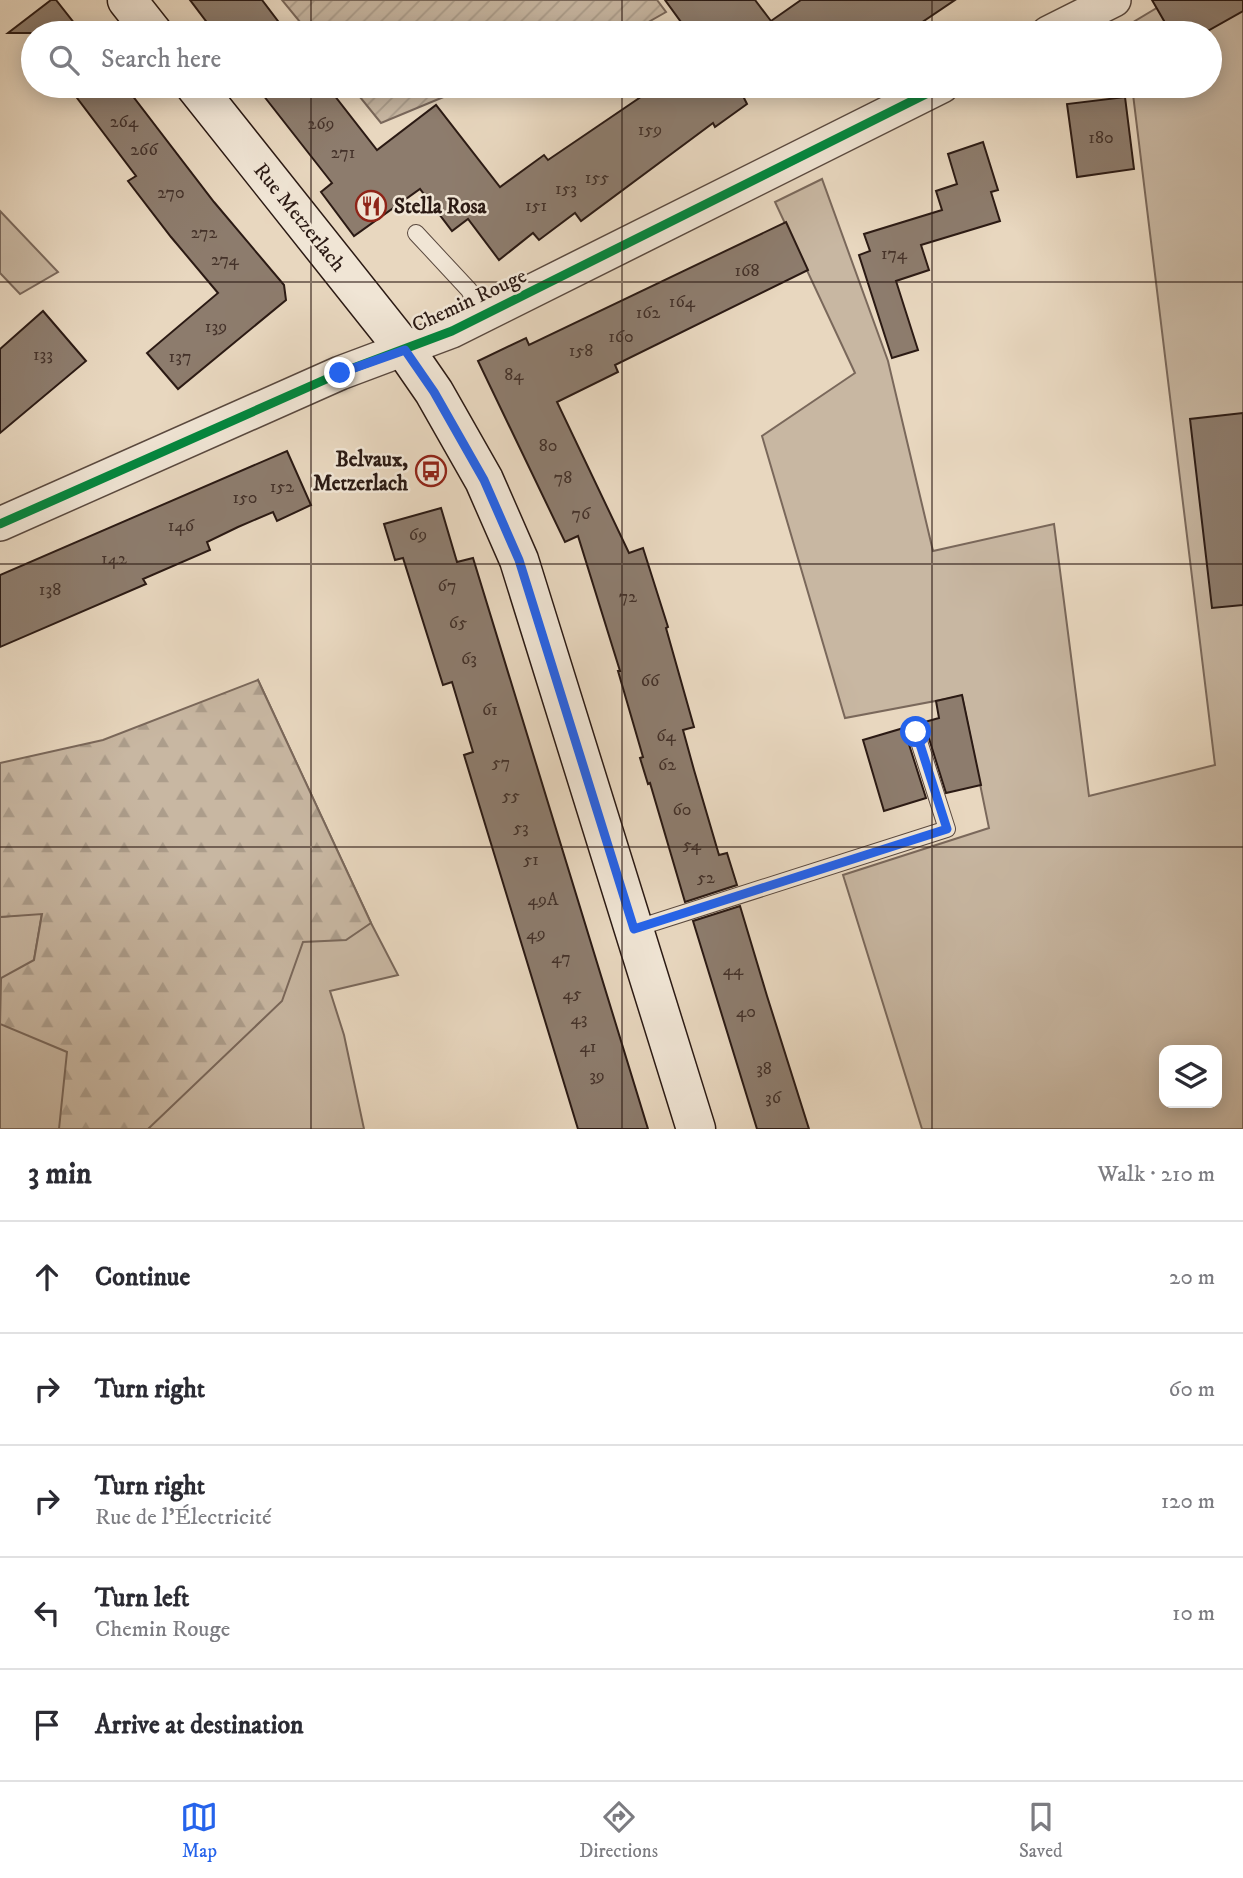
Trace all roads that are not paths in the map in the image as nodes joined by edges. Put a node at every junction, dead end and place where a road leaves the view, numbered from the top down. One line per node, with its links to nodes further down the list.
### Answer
1 (127, 0): 3 (main road)
2 (1114, 0): 4 (street)
3 (144, 21)
4 (1072, 21)
5 (205, 98): 9 (main road, Rue Metzerlach)
6 (918, 98): 8 (street, Chemin Rouge)
7 (416, 233): 8 (lane)
8 (482, 315): 9 (street, Chemin Rouge)
9 (405, 350): 10 (street, Chemin Rouge); 12 (main road, Rue Metzerlach)
10 (0, 524)
11 (916, 732): 12 (lane)
12 (634, 929): 13 (main road, Rue Metzerlach)
13 (696, 1129)

